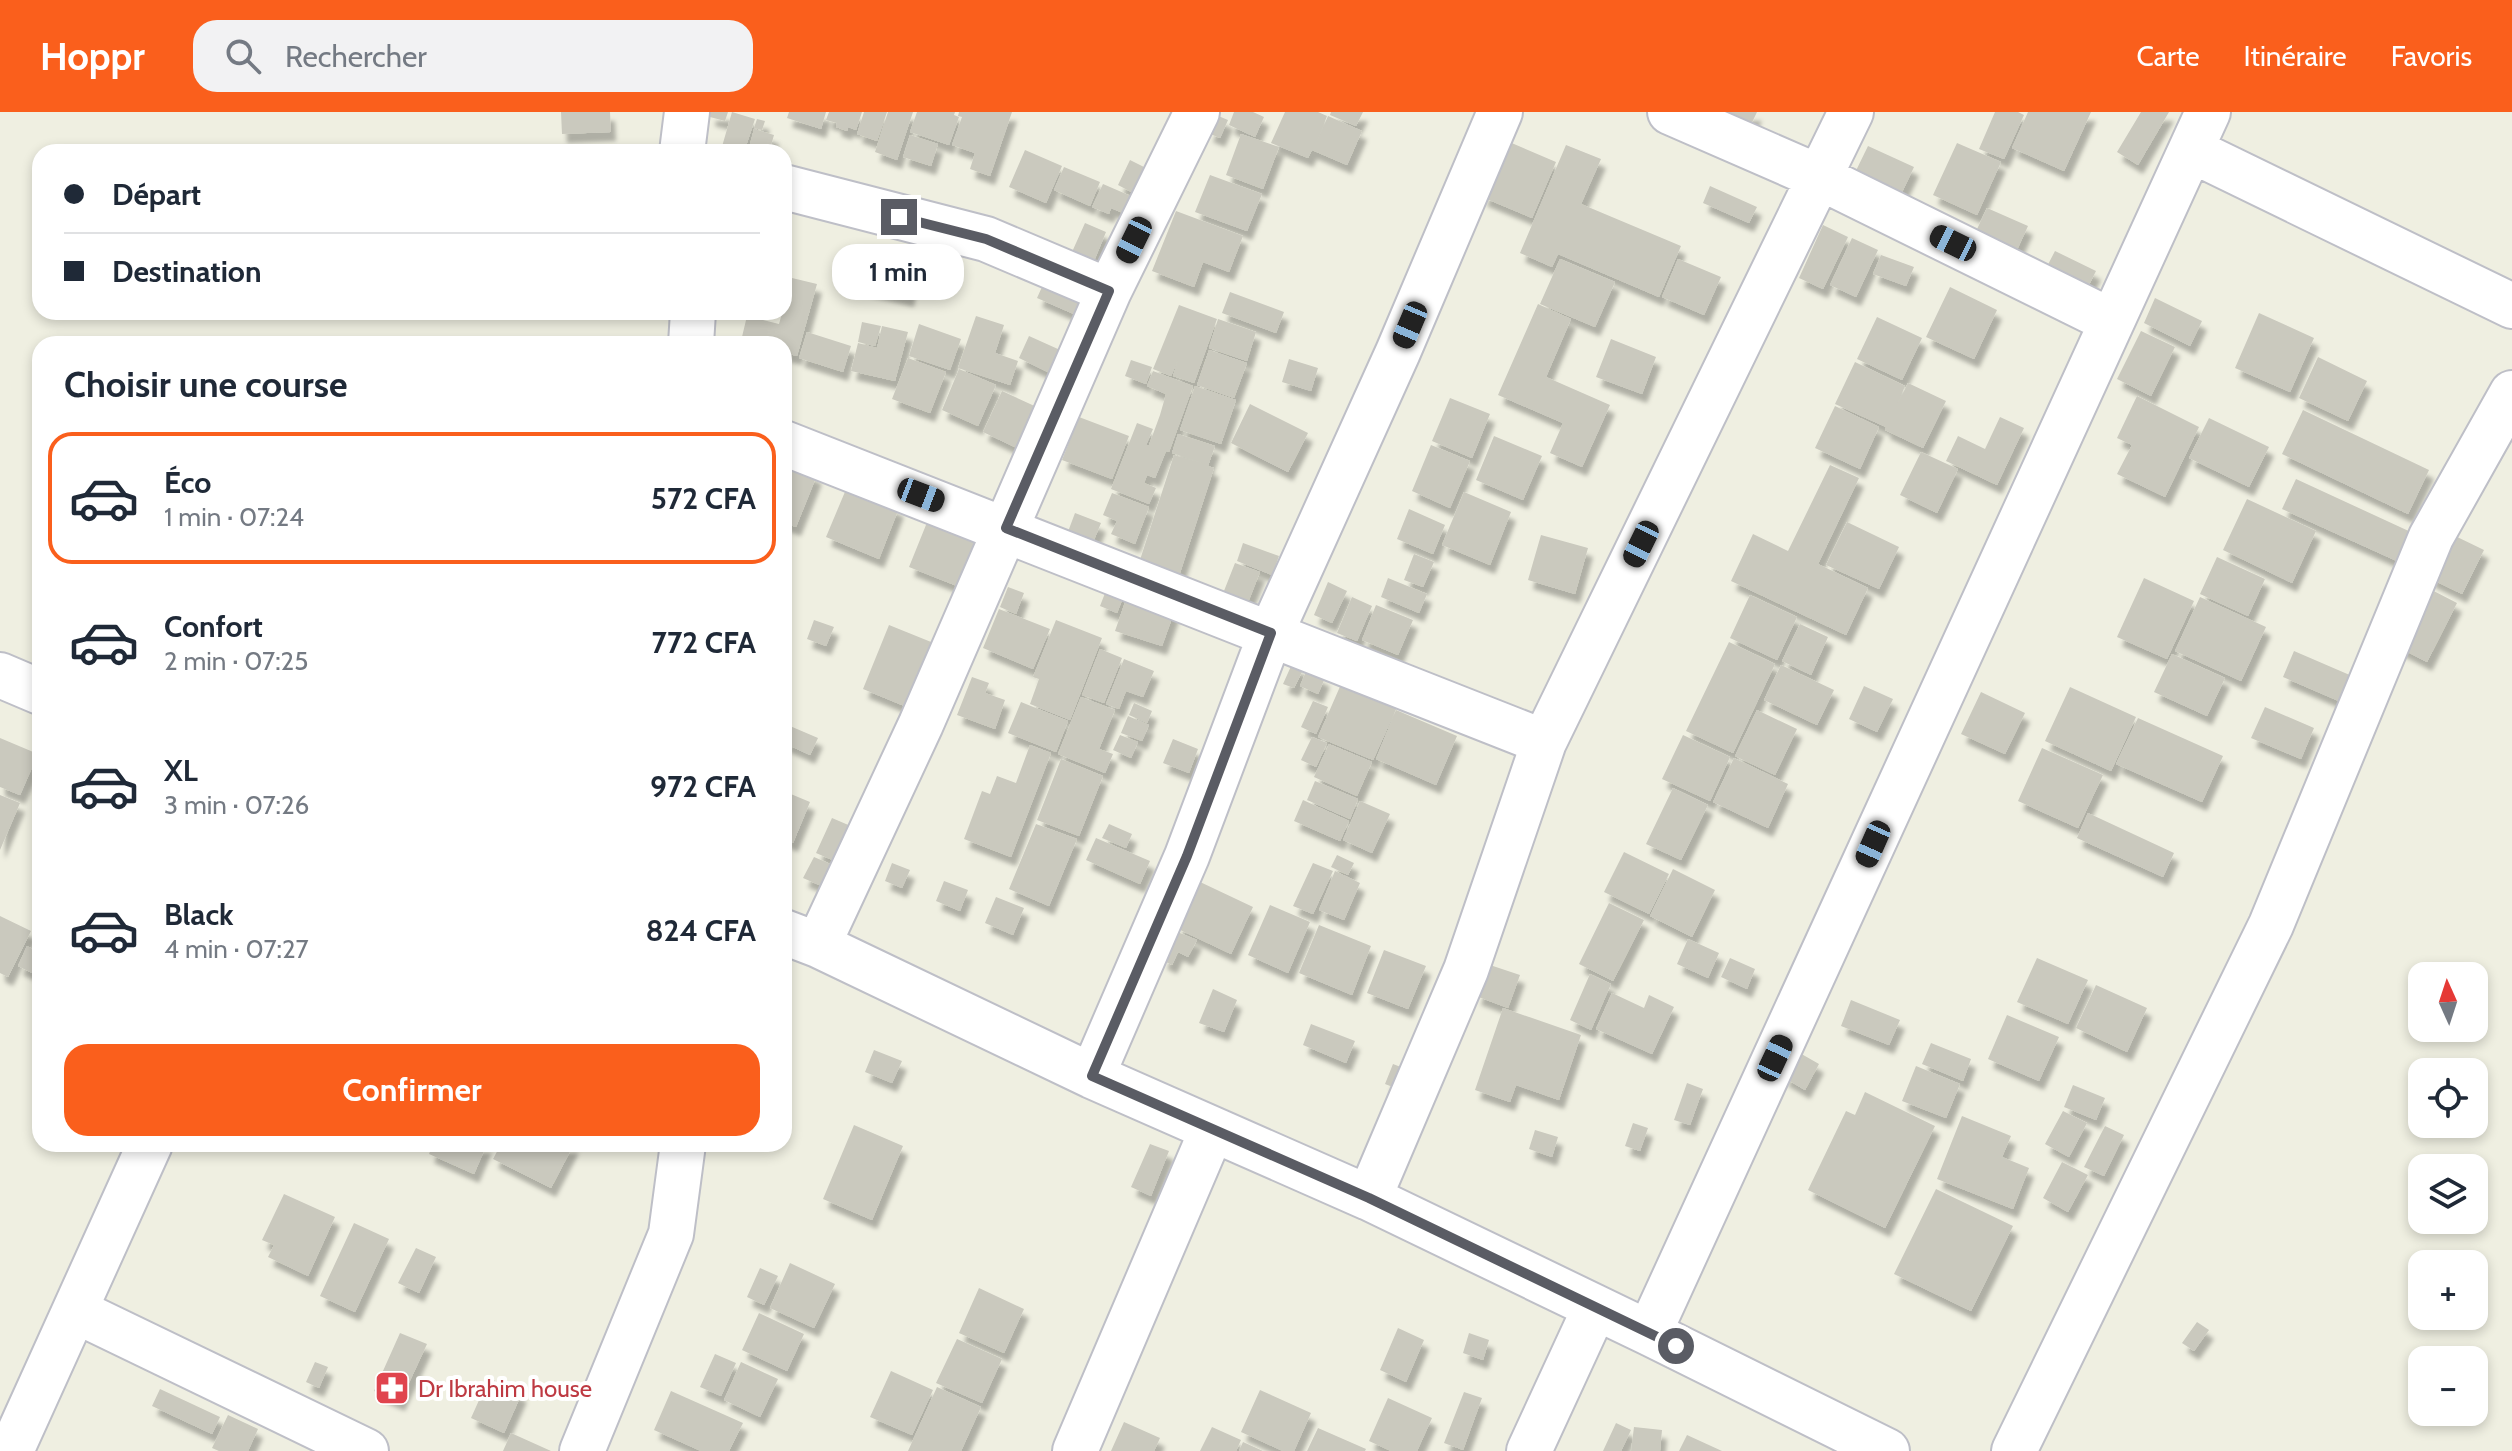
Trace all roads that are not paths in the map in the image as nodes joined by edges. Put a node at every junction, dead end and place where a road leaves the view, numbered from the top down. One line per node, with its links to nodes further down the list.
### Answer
1 (687, 112): 7 (street)
2 (1197, 112): 10 (street)
3 (1500, 112): 16 (street)
4 (1670, 112): 8 (street)
5 (1851, 112): 8 (street)
6 (2200, 131): 11 (street); 12 (street)
7 (683, 144)
8 (1821, 178): 12 (street); 19 (street)
9 (792, 189): 10 (street)
10 (1109, 291): 15 (street)
11 (2512, 306)
12 (2111, 321): 28 (street)
13 (2512, 393): 36 (street)
14 (792, 446): 15 (street)
15 (1006, 528): 16 (street); 20 (street)
16 (1271, 633): 19 (street); 21 (street)
17 (0, 675): 18 (street)
18 (32, 689)
19 (1544, 742): 25 (street)
20 (801, 938): 21 (street)
21 (1092, 1076): 22 (street)
22 (1212, 1130): 25 (street); 33 (street)
23 (146, 1152): 27 (street)
24 (682, 1152): 32 (street)
25 (1369, 1198): 26 (street)
26 (1595, 1308): 28 (street); 34 (street)
27 (76, 1311): 29 (street); 31 (street)
28 (1649, 1333): 35 (street)
29 (15, 1402): 30 (street)
30 (11, 1451)
31 (366, 1451)
32 (582, 1451)
33 (1075, 1451)
34 (1529, 1451)
35 (1887, 1451)
36 (2014, 1451)

